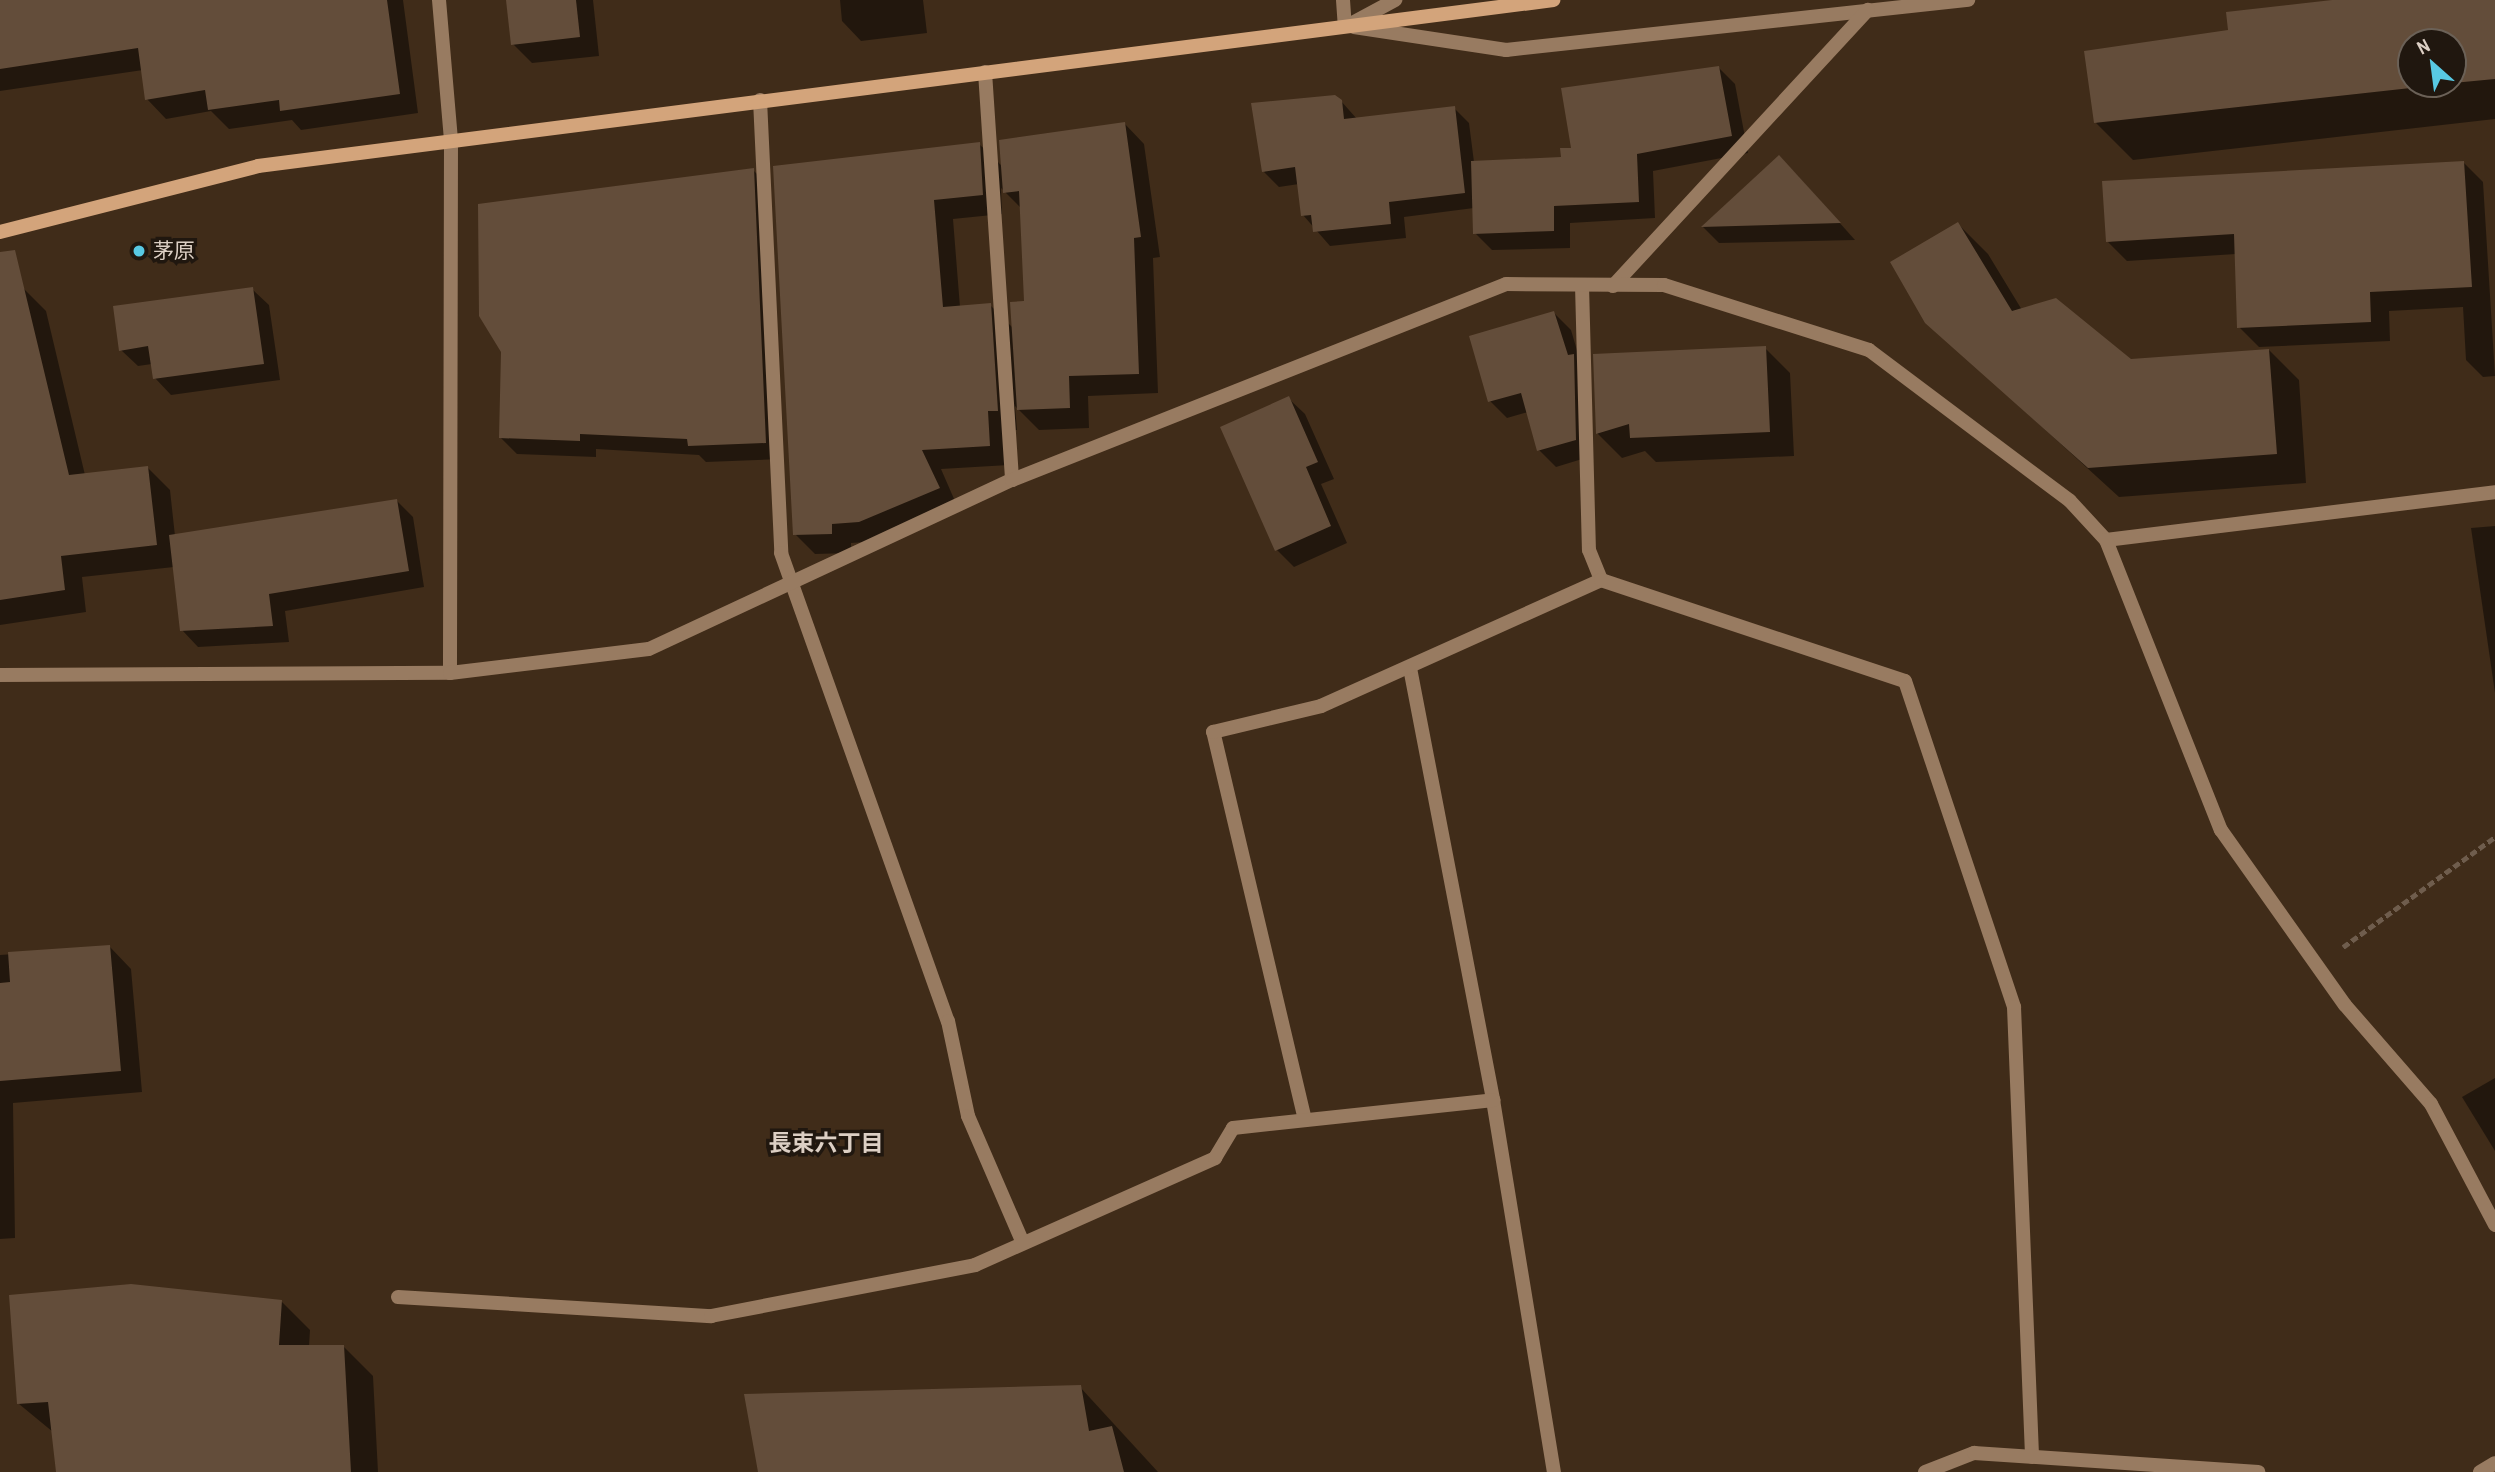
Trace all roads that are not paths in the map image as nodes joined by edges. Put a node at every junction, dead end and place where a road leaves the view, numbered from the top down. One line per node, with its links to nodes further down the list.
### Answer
1 (439, 0): 10 (street)
2 (1343, 0): 7 (street)
3 (1395, 0): 7 (street)
4 (1553, 0): 7 (street)
5 (1968, 0): 6 (street)
6 (1868, 10): 7 (street); 13 (street)
7 (1345, 26): 8 (street)
8 (985, 72): 9 (street); 14 (street)
9 (760, 100): 10 (street); 18 (street)
10 (452, 139): 11 (street); 20 (street)
11 (0, 232)
12 (1582, 285): 13 (street); 14 (street); 17 (street)
13 (1613, 286): 16 (street)
14 (1012, 480): 18 (street)
15 (2495, 492): 16 (street)
16 (2106, 540): 24 (street)
17 (1601, 580): 19 (street); 27 (street)
18 (789, 583): 20 (street); 25 (street)
19 (1409, 667): 22 (street); 23 (street)
20 (450, 673): 21 (street)
21 (0, 675)
22 (1493, 1100): 23 (street); 29 (street)
23 (1305, 1120): 25 (street)
24 (2495, 1225)
25 (1023, 1243): 26 (street)
26 (398, 1297)
27 (2032, 1457): 30 (street); 31 (street)
28 (2495, 1463): 32 (street)
29 (1554, 1472)
30 (1925, 1472)
31 (2258, 1472)
32 (2480, 1472)

